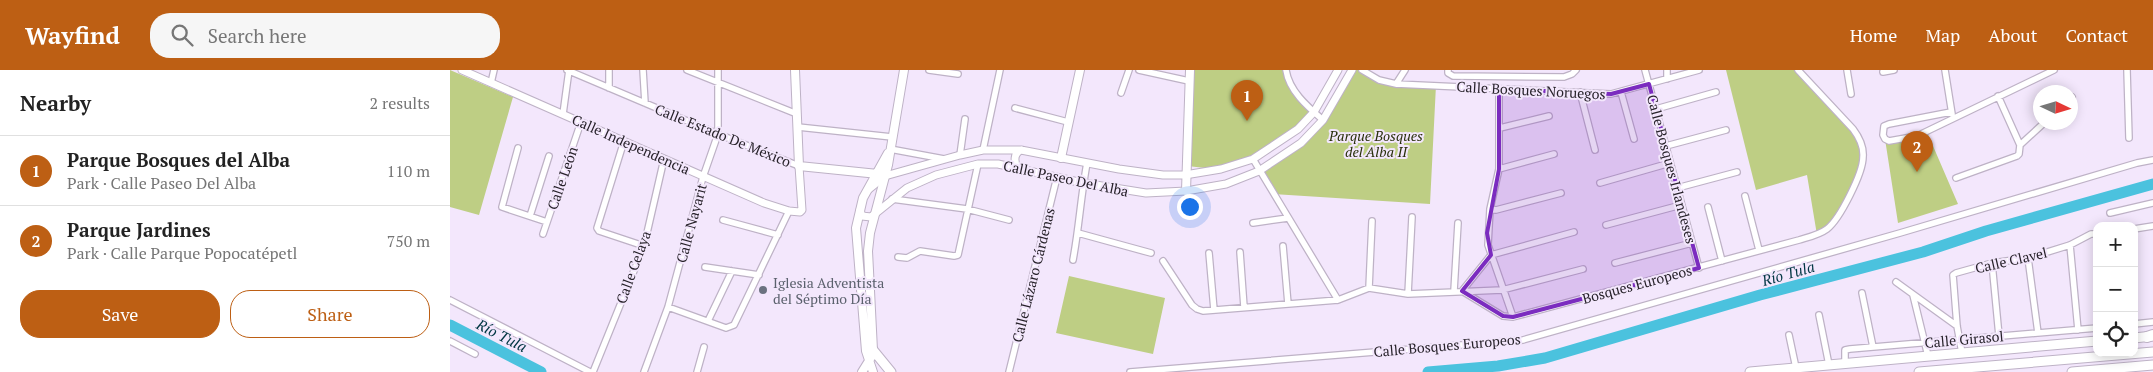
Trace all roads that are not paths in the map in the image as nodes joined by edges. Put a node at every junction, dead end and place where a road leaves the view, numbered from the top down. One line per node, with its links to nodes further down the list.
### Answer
1 (462, 70): 36 (street, Calle Independencia)
2 (494, 70): 36 (street)
3 (568, 70): 40 (street, Calle Estado De México); 52 (street)
4 (609, 70): 40 (street)
5 (643, 70): 48 (street)
6 (687, 70): 37 (street)
7 (718, 70): 37 (street, Calle Nayarit)
8 (795, 70): 53 (main road)
9 (904, 70): 65 (main road)
10 (929, 70): 33 (street)
11 (1000, 70): 73 (street)
12 (1080, 70): 59 (main road)
13 (1129, 70): 45 (street)
14 (1139, 70): 35 (street)
15 (1190, 70): 35 (main road)
16 (1286, 70): 51 (street)
17 (1338, 70): 51 (street, Calle Paseo Del Alba)
18 (1352, 70): 57 (street, Calle Paseo Del Alba)
19 (1362, 70): 38 (street, Calle Bosques Noruegos)
20 (1406, 70): 38 (street)
21 (1448, 70): 22 (street)
22 (1576, 70)
23 (1645, 70): 39 (street, Calle Bosques Irlandeses)
24 (1667, 70): 34 (street)
25 (1699, 70): 34 (street, Calle Bosques Noruegos)
26 (1798, 70): 136 (street, Bosques Europeos)
27 (1847, 70): 46 (street)
28 (1894, 70): 32 (street)
29 (1945, 70): 54 (street)
30 (2054, 70): 47 (street)
31 (2128, 70): 66 (street)
32 (1883, 72)
33 (958, 74)
34 (1667, 79): 39 (street, Calle Bosques Noruegos)
35 (1189, 81): 93 (main road)
36 (490, 83): 52 (street, Calle Independencia)
37 (719, 84): 53 (street); 64 (street, Calle Nayarit)
38 (1396, 84): 41 (street, Calle Bosques Noruegos)
39 (1649, 84): 43 (street, Calle Bosques Noruegos); 50 (street, Calle Bosques Irlandeses)
40 (609, 88): 48 (street, Calle Estado De México)
41 (1499, 89): 42 (street, Calle Bosques Noruegos); 61 (street)
42 (1580, 92): 43 (street, Calle Bosques Noruegos); 75 (street)
43 (1621, 92): 67 (street)
44 (1716, 92): 50 (street)
45 (1121, 94)
46 (1851, 94)
47 (1998, 96): 54 (street); 69 (street)
48 (645, 103): 64 (street, Calle Estado De México)
49 (1015, 108): 59 (street)
50 (1656, 109): 70 (street, Calle Bosques Irlandeses)
51 (1314, 112): 57 (street); 80 (street, Calle Paseo Del Alba)
52 (563, 114): 58 (street, Calle Independencia)
53 (797, 114): 60 (main road)
54 (1952, 115): 54 (street)
55 (1549, 116): 61 (street)
56 (965, 120): 77 (street)
57 (1323, 120): 90 (street, Calle Paseo Del Alba)
58 (581, 122): 68 (street, Calle Independencia); 121 (street, Calle León)
59 (1068, 122): 79 (main road)
60 (798, 127): 65 (street); 87 (main road)
61 (1500, 128): 89 (street)
62 (1726, 130): 70 (street)
63 (2036, 130): 69 (street)
64 (718, 134): 87 (street, Calle Estado De México); 95 (street, Calle Nayarit)
65 (892, 137): 72 (main road)
66 (2128, 138)
67 (1634, 139)
68 (624, 141): 81 (street, Calle Independencia); 134 (street)
69 (2020, 145): 97 (street)
70 (1666, 146): 85 (street, Calle Bosques Irlandeses)
71 (518, 148): 115 (street)
72 (889, 150): 82 (street); 92 (main road); 94 (main road)
73 (983, 150): 74 (street, Calle Paseo Del Alba); 77 (street, Calle Paseo Del Alba)
74 (1021, 150): 79 (street, Calle Paseo Del Alba); 88 (street)
75 (1595, 150)
76 (1554, 154): 89 (street)
77 (960, 155): 82 (street, Calle Paseo Del Alba)
78 (549, 156): 115 (street)
79 (1061, 158): 84 (street, Calle Paseo Del Alba)
80 (1253, 158): 90 (street); 93 (street, Calle Paseo Del Alba)
81 (664, 159): 95 (street, Calle Independencia); 134 (street, Calle Celaya)
82 (946, 159): 94 (street, Calle Paseo Del Alba)
83 (2153, 160): 205 (street, Calle Bosques Europeos)
84 (1086, 163): 93 (street, Calle Paseo Del Alba); 99 (street)
85 (1670, 163): 98 (street); 100 (street, Calle Bosques Irlandeses)
86 (978, 164): 88 (street, Calle Paseo Del Alba); 105 (street, Calle Paseo Del Alba); 109 (street)
87 (799, 166): 92 (main road, Calle Estado De México); 112 (street, Calle Independencia)
88 (1017, 168): 96 (street, Calle Paseo Del Alba)
89 (1499, 169): 110 (street)
90 (1259, 171): 102 (street, Calle Paseo Del Alba); 116 (street)
91 (1737, 172): 100 (street)
92 (876, 174): 94 (main road, Calle Estado De México); 101 (main road)
93 (1185, 175): 102 (main road)
94 (885, 176): 101 (street, Calle Paseo Del Alba); 114 (main road)
95 (703, 177): 112 (street, Calle Independencia); 164 (street, Calle Nayarit)
96 (1057, 177): 99 (street, Calle Paseo Del Alba); 204 (street, Calle Lázaro Cárdenas)
97 (1956, 178)
98 (1600, 183)
99 (1083, 184): 102 (street, Calle Paseo Del Alba); 128 (street)
100 (1677, 188): 107 (street, Calle Bosques Irlandeses)
101 (867, 191): 111 (main road)
102 (1186, 191)
103 (1562, 193): 110 (street)
104 (1745, 196): 136 (street)
105 (892, 199): 109 (street); 114 (street, Calle Paseo Del Alba)
106 (2153, 203): 113 (street)
107 (1681, 205): 124 (street); 132 (street, Calle Bosques Irlandeses)
108 (1708, 207): 145 (street)
109 (967, 209): 119 (street); 141 (street)
110 (1490, 209): 140 (street)
111 (860, 210): 114 (street); 193 (main road)
112 (789, 211): 131 (street)
113 (2110, 213)
114 (875, 214): 188 (main road)
115 (530, 216): 121 (street)
116 (1288, 218): 122 (street); 162 (street)
117 (1412, 218): 159 (street)
118 (723, 220): 131 (street)
119 (1009, 220)
120 (1372, 221): 154 (street)
121 (547, 222): 129 (street, Calle León)
122 (1253, 223)
123 (1458, 223): 157 (street)
124 (1606, 225)
125 (2153, 226): 126 (street)
126 (2138, 228)
127 (1574, 232): 140 (street)
128 (1078, 233): 138 (street); 143 (street)
129 (543, 234)
130 (2093, 234): 133 (street, Calle Clavel)
131 (778, 235): 152 (street)
132 (1692, 242): 146 (street); 149 (street, Calle Bosques Irlandeses)
133 (2070, 245): 142 (street, Calle Clavel); 174 (street)
134 (644, 246): 198 (street, Calle Celaya)
135 (1283, 246): 163 (street)
136 (1759, 250): 145 (street, Bosques Europeos)
137 (1240, 252): 165 (street)
138 (1151, 253)
139 (1209, 254): 166 (street)
140 (1491, 255): 155 (street); 156 (street)
141 (898, 257)
142 (2028, 258): 147 (street, Calle Clavel); 175 (street)
143 (1073, 260)
144 (1163, 261): 166 (street)
145 (1722, 261): 149 (street, Bosques Europeos)
146 (1616, 263)
147 (1992, 263): 172 (street, Calle Clavel); 177 (street)
148 (705, 268): 151 (street)
149 (1699, 268): 168 (street, Bosques Europeos)
150 (1583, 269): 156 (street)
151 (732, 271): 152 (street); 169 (street)
152 (759, 275): 169 (street)
153 (1896, 282): 160 (street)
154 (1369, 288): 159 (street); 162 (street)
155 (1462, 290): 156 (street); 157 (street); 168 (street)
156 (1502, 290): 168 (street)
157 (1454, 291): 159 (street)
158 (1862, 293): 185 (street)
159 (1408, 294)
160 (1913, 294): 172 (street); 184 (street)
161 (450, 300): 198 (street)
162 (1338, 300): 163 (street)
163 (1288, 304): 165 (street)
164 (668, 307): 169 (street); 199 (street, Calle Nayarit)
165 (1244, 308): 166 (street)
166 (1214, 310)
167 (1819, 315): 195 (street)
168 (1513, 317)
169 (708, 321)
170 (2153, 322): 171 (street)
171 (2138, 324)
172 (1957, 326): 181 (street)
173 (2093, 328): 174 (street, Calle Girasol)
174 (2078, 330): 175 (street, Calle Girasol)
175 (2038, 333): 178 (street, Calle Girasol)
176 (1789, 334): 197 (street)
177 (1999, 336): 178 (street, Calle Girasol); 181 (street, Calle Girasol)
178 (2006, 336): 187 (street)
179 (2151, 336): 180 (main road)
180 (2138, 338)
181 (1959, 340): 184 (street, Calle Girasol); 190 (street)
182 (450, 341): 191 (street)
183 (2093, 341): 187 (main road)
184 (1925, 342): 185 (street, Calle Girasol); 192 (street)
185 (1873, 347): 194 (street, Calle Girasol)
186 (704, 348): 200 (street)
187 (2008, 349): 190 (main road)
188 (873, 350): 193 (main road); 203 (main road)
189 (2153, 352): 207 (main road)
190 (1962, 353): 192 (main road)
191 (475, 354)
192 (1928, 356): 194 (main road)
193 (869, 360): 201 (main road); 202 (main road)
194 (1845, 364): 195 (main road)
195 (1829, 365): 197 (main road)
196 (2153, 365): 208 (main road)
197 (1796, 368): 206 (main road)
198 (592, 372)
199 (644, 372)
200 (697, 372)
201 (862, 372)
202 (873, 372)
203 (891, 372)
204 (1009, 372)
205 (1130, 372)
206 (1750, 372)
207 (1919, 372)
208 (2072, 372)

